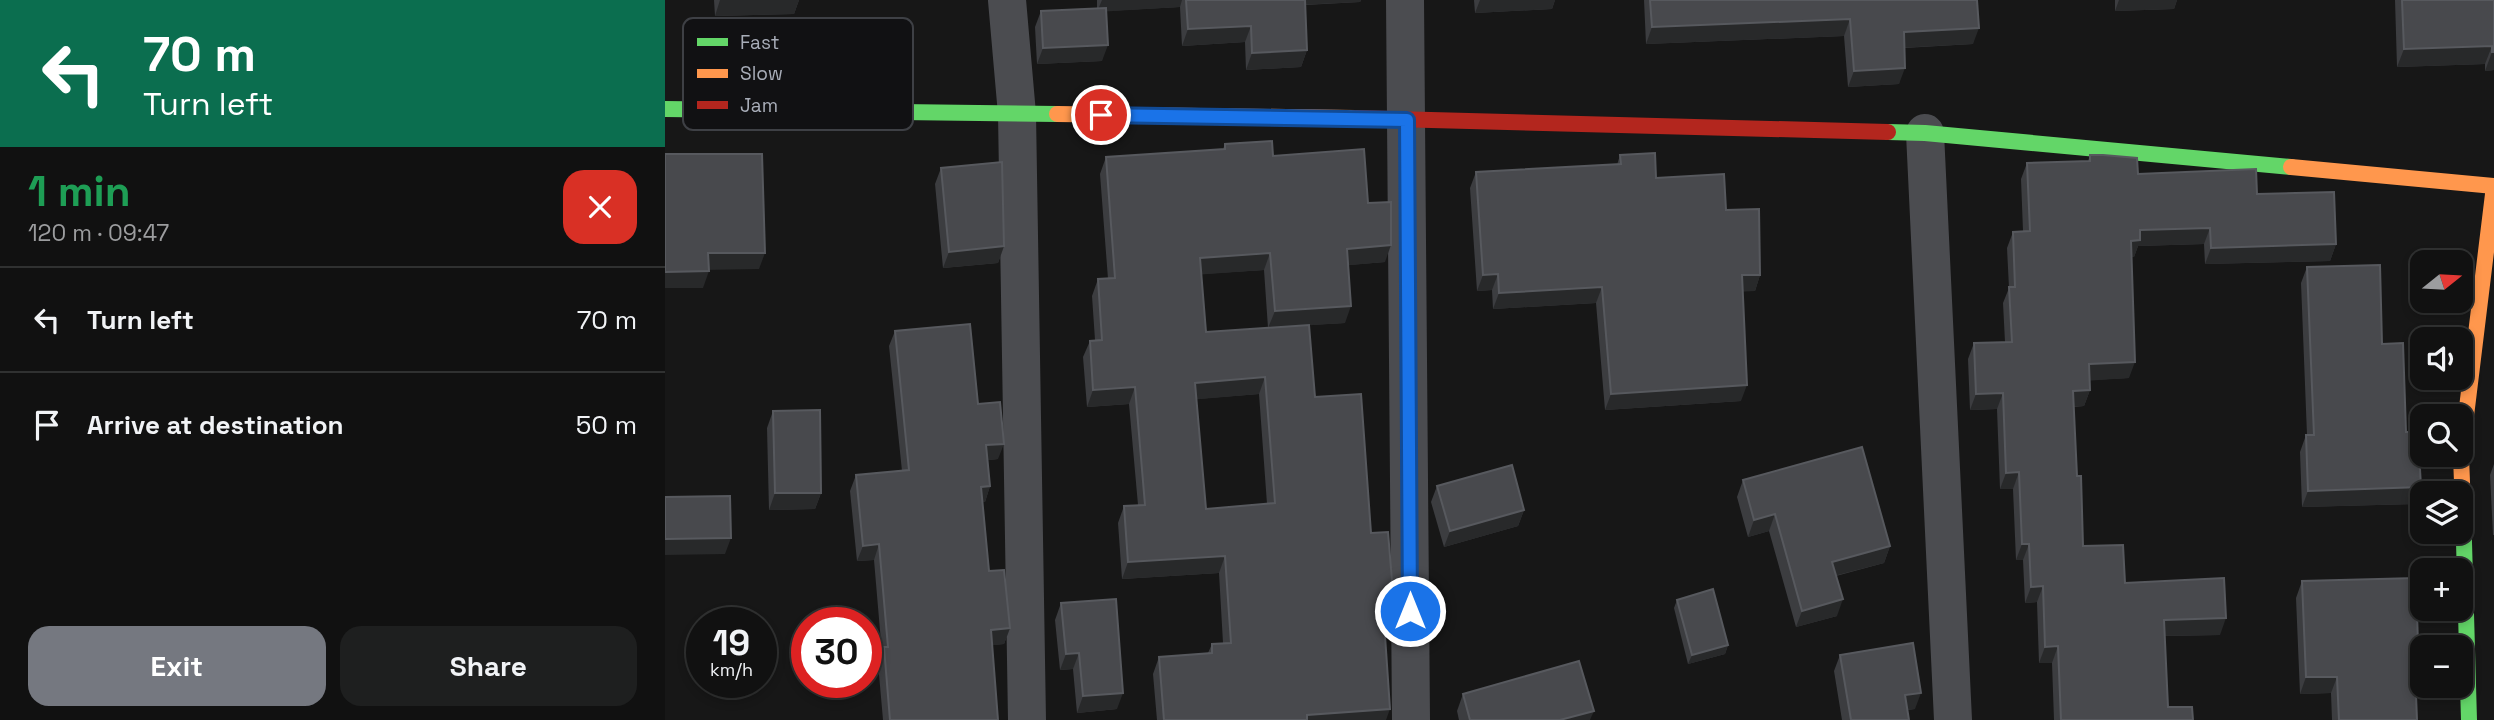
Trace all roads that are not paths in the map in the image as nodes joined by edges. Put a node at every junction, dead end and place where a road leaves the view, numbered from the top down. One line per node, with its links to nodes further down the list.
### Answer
1 (1007, 0): 6 (street)
2 (1405, 0): 7 (street)
3 (665, 109): 4 (street)
4 (683, 109)
5 (913, 113): 6 (street)
6 (1017, 114): 7 (street); 9 (street)
7 (1407, 120): 8 (street); 10 (street)
8 (1925, 132): 11 (street); 12 (street)
9 (1027, 720)
10 (1411, 720)
11 (1953, 720)
12 (2469, 720)

